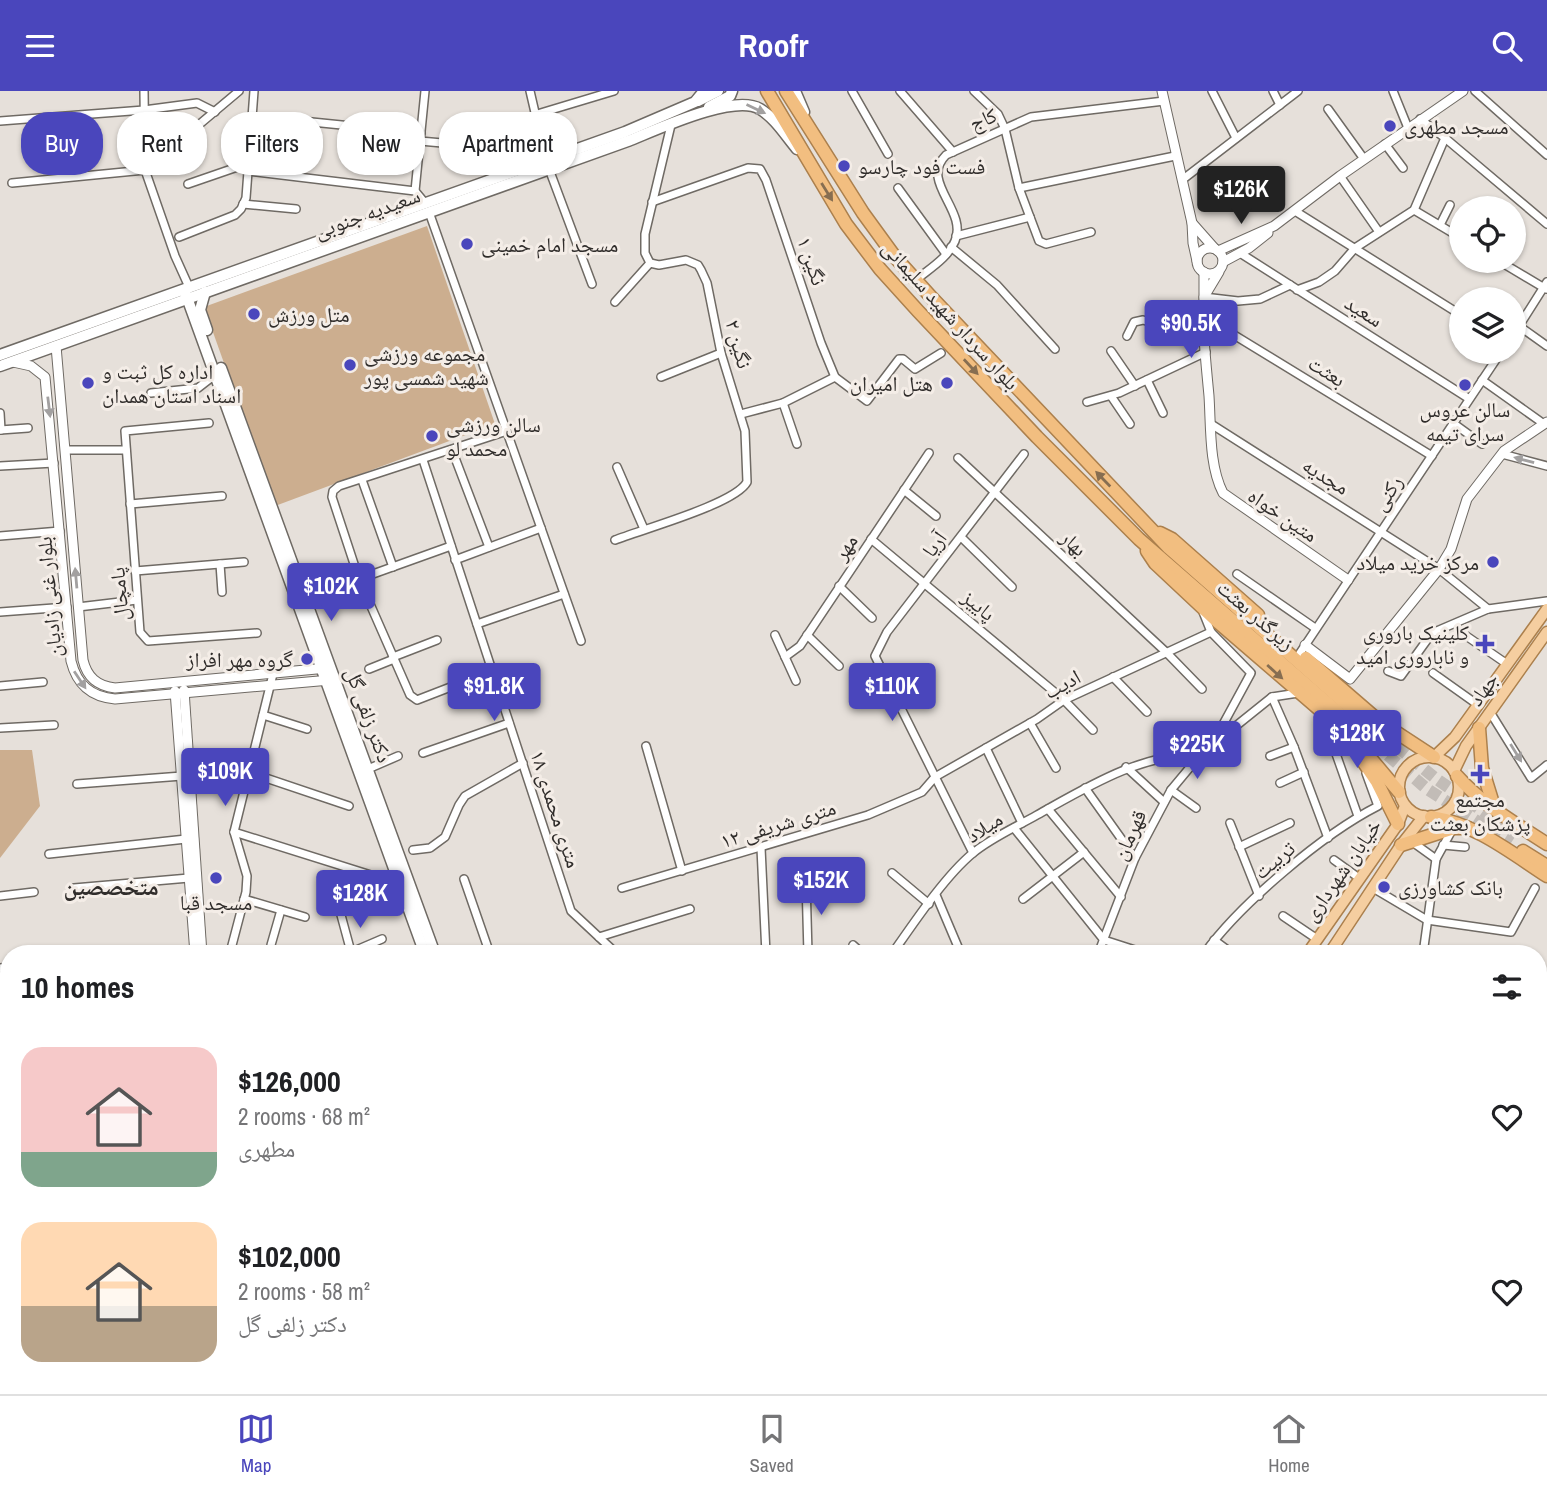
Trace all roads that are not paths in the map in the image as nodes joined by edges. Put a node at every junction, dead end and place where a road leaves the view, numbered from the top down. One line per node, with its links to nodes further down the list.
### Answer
1 (144, 91): 27 (street)
2 (239, 91): 28 (street)
3 (254, 91): 29 (street)
4 (425, 91): 30 (street)
5 (530, 91): 31 (street)
6 (614, 91): 32 (street)
7 (704, 91): 25 (main road, سعیدیه جنوبی)
8 (718, 91): 25 (main road)
9 (732, 91): 25 (main road)
10 (767, 91): 50 (highway, بلوار سردار شهید سلیمانی)
11 (786, 91): 37 (highway, بلوار سردار شهید سلیمانی)
12 (796, 91): 37 (main road)
13 (852, 91): 45 (street)
14 (900, 91): 43 (street)
15 (974, 91): 39 (street)
16 (1162, 91): 23 (street)
17 (1212, 91): 40 (street)
18 (1273, 91): 24 (street)
19 (1298, 91): 24 (street)
20 (1393, 91): 38 (street)
21 (1463, 91): 34 (street)
22 (1475, 91): 47 (street)
23 (1164, 101): 39 (street, کاج); 48 (street)
24 (1280, 105): 40 (street)
25 (696, 108): 36 (main road, سعیدیه جنوبی); 44 (main road, سعیدیه جنوبی); 50 (main road, سعیدیه جنوبی, one-way to 50)
26 (1328, 109): 49 (street)
27 (144, 110): 28 (street); 35 (street)
28 (215, 112): 33 (street)
29 (252, 112)
30 (423, 112)
31 (534, 112)
32 (544, 112)
33 (207, 119)
34 (1420, 120): 38 (street); 41 (street)
35 (0, 121)
36 (671, 125): 46 (main road, سعیدیه جنوبی); 67 (street)
37 (810, 128): 94 (highway, بلوار سردار شهید سلیمانی)
38 (1408, 128): 42 (street)
39 (1005, 129): 43 (street, کاج); 65 (street)
40 (1236, 138): 61 (street)
41 (1445, 138): 72 (street); 77 (street)
42 (1385, 144): 49 (street); 51 (street)
43 (953, 152): 82 (street, کاج)
44 (577, 153)
45 (888, 154)
46 (577, 155)
47 (1547, 155)
48 (1175, 156): 61 (street); 65 (street)
49 (1364, 159): 60 (street)
50 (808, 162): 126 (highway, بلوار سردار شهید سلیمانی, one-way to 126)
51 (1403, 168)
52 (117, 173): 62 (street)
53 (147, 175): 98 (street)
54 (221, 175): 63 (street)
55 (247, 175): 68 (street)
56 (304, 175): 66 (street)
57 (416, 175): 66 (street)
58 (518, 175): 69 (main road, سعیدیه جنوبی)
59 (551, 175): 95 (street)
60 (1340, 176): 73 (street); 81 (street)
61 (1182, 180): 75 (street)
62 (12, 183)
63 (188, 184)
64 (898, 188): 88 (street)
65 (1019, 188): 74 (street)
66 (415, 191): 69 (street)
67 (652, 202): 90 (street); 123 (street, نگین ۱)
68 (243, 204): 71 (street); 83 (street)
69 (427, 207): 98 (main road, سعیدیه جنوبی); 99 (main road, سعیدیه جنوبی); 143 (street)
70 (1449, 207): 76 (street)
71 (296, 209)
72 (1414, 210): 76 (street); 81 (street)
73 (1294, 211): 78 (street); 85 (street)
74 (1030, 217): 80 (street); 82 (street)
75 (1192, 223): 86 (street); 89 (street)
76 (1440, 225): 79 (street)
77 (1547, 225)
78 (1274, 226): 86 (street); 87 (street)
79 (1449, 231)
80 (1091, 232)
81 (1379, 233): 85 (street)
82 (956, 236): 84 (street)
83 (179, 237)
84 (951, 247): 88 (street); 110 (street)
85 (1355, 248): 97 (street); 102 (street)
86 (1217, 250): 89 (street); 91 (street)
87 (1240, 253): 91 (street); 97 (street, سعید)
88 (946, 254): 94 (street)
89 (1198, 261): 92 (street)
90 (650, 263): 101 (street); 113 (street, نگین ۲)
91 (1222, 266): 92 (street); 100 (street)
92 (1203, 272): 100 (street, متین خواه)
93 (1522, 273): 96 (street)
94 (916, 280): 118 (highway, بلوار سردار شهید سلیمانی)
95 (592, 284)
96 (1546, 286): 103 (street)
97 (1294, 287): 100 (street); 130 (street, سعید)
98 (187, 291): 99 (main road, سعیدیه جنوبی); 108 (main road, سعیدیه جنوبی); 115 (main road, سعیدیه جنوبی); 119 (main road, دکتر زلفی گل)
99 (205, 292): 219 (main road, دکتر زلفی گل)
100 (1204, 297): 104 (street, متین خواه)
101 (615, 302)
102 (1449, 307)
103 (1526, 315)
104 (1203, 316): 105 (street, متین خواه); 152 (street, بعثت)
105 (1204, 331): 107 (street); 112 (street, متین خواه)
106 (1526, 335): 109 (street)
107 (1127, 336)
108 (56, 346): 116 (main road, سعیدیه جنوبی); 120 (street, بلوار غنی زادیان)
109 (1547, 346)
110 (1055, 349)
111 (1111, 351): 127 (street)
112 (1206, 352): 124 (street); 140 (street, متین خواه)
113 (721, 353): 122 (street); 135 (street, نگین ۲)
114 (941, 353): 123 (street)
115 (0, 355)
116 (6, 364): 121 (street)
117 (1493, 364): 125 (street, رکنی)
118 (1002, 373): 126 (highway); 165 (highway, بلوار سردار شهید سلیمانی, one-way to 118)
119 (216, 374): 128 (street); 219 (main road, دکتر زلفی گل)
120 (57, 375): 121 (street); 146 (street, بلوار غنی زادیان)
121 (45, 377): 155 (street, بلوار غنی زادیان, one-way to 155)
122 (661, 377)
123 (835, 377): 132 (street)
124 (1147, 380): 127 (street); 133 (street)
125 (1482, 380): 130 (street, رکنی); 138 (street)
126 (988, 385): 173 (highway, بلوار سردار شهید سلیمانی)
127 (1135, 386): 129 (street)
128 (151, 393)
129 (1111, 395): 131 (street); 139 (street)
130 (1468, 398): 137 (street, رکنی)
131 (1087, 402)
132 (783, 403): 135 (street); 145 (street)
133 (1163, 413)
134 (0, 414): 142 (street)
135 (741, 414): 167 (street, نگین ۲)
136 (209, 423): 147 (street, پامچال)
137 (1453, 423): 144 (street); 152 (street, رکنی)
138 (1546, 423): 151 (street)
139 (1130, 424)
140 (1211, 424): 169 (street, مجدیه); 185 (street, متین خواه)
141 (28, 428): 142 (street)
142 (0, 430)
143 (507, 431): 148 (street); 166 (street)
144 (1482, 444)
145 (797, 445)
146 (65, 450): 147 (street); 195 (street, بلوار غنی زادیان, one-way to 146)
147 (126, 450): 163 (street, پامچال)
148 (452, 450): 154 (street); 176 (street)
149 (929, 453): 160 (street, مهر)
150 (1024, 454): 161 (street, آریا)
151 (1502, 454): 157 (street, one-way to 151); 181 (street)
152 (1432, 456): 169 (street, رکنی)
153 (958, 458): 161 (street, بهار)
154 (422, 460): 159 (street); 175 (street, ۱۸ متری محمدی)
155 (54, 463): 156 (street); 168 (street, بلوار غنی زادیان)
156 (0, 466)
157 (1547, 466)
158 (617, 467): 167 (street)
159 (362, 480): 180 (street); 184 (street)
160 (904, 491): 164 (street); 172 (street, مهر)
161 (994, 492): 171 (street, آریا); 211 (street, بهار)
162 (222, 496): 163 (street)
163 (130, 504): 182 (street, پامچال)
164 (936, 516)
165 (1150, 527): 210 (highway); 241 (highway, زیرگذر بعثت)
166 (541, 528): 176 (street); 190 (street)
167 (644, 529): 174 (street)
168 (60, 531): 170 (street); 194 (street, بلوار غنی زادیان)
169 (1382, 532): 181 (street, مجدیه); 185 (street, رکنی)
170 (0, 536)
171 (961, 537): 186 (street, آریا); 188 (street)
172 (871, 539): 186 (street, پاییز); 187 (street, مهر)
173 (1139, 539): 193 (highway); 241 (highway, زیرگذر بعثت)
174 (615, 540)
175 (451, 546): 177 (street, ۱۸ متری محمدی); 180 (street)
176 (489, 547): 177 (street)
177 (455, 560): 200 (street, ۱۸ متری محمدی)
178 (244, 562): 179 (street)
179 (219, 564): 182 (street); 189 (street)
180 (393, 567): 184 (street)
181 (1438, 569): 196 (street, مجدیه); 210 (street)
182 (135, 571): 191 (street, پامچال)
183 (1237, 574): 201 (street)
184 (359, 579): 213 (street)
185 (1348, 580): 201 (street, رکنی)
186 (926, 584): 235 (street, پاییز); 270 (street, آریا)
187 (839, 586): 199 (street); 207 (street, مهر)
188 (1012, 587)
189 (222, 592)
190 (564, 594): 200 (street); 209 (street)
191 (137, 600): 195 (street); 204 (street, پامچال)
192 (1547, 601): 196 (street)
193 (1200, 605): 202 (street); 232 (highway, one-way to 232)
194 (66, 607): 195 (street); 198 (street); 233 (street, بلوار غنی زادیان, one-way to 233)
195 (78, 607): 226 (street, بلوار غنی زادیان)
196 (1488, 609): 218 (street)
197 (1547, 609): 214 (main road, جهاد)
198 (0, 611)
199 (872, 618)
200 (477, 624): 217 (street, ۱۸ متری محمدی)
201 (1315, 628): 210 (street, رکنی)
202 (1211, 632): 211 (street, ادیب); 251 (street)
203 (1547, 632): 238 (main road, جهاد)
204 (257, 633)
205 (1462, 633): 214 (street)
206 (775, 635): 212 (street)
207 (807, 635): 212 (street, مهر); 215 (street)
208 (437, 640): 213 (street)
209 (581, 641)
210 (1303, 649): 240 (highway)
211 (1167, 653): 222 (street, ادیب); 231 (street, بهار)
212 (785, 657): 224 (street)
213 (393, 658): 216 (street); 217 (street)
214 (1507, 664): 236 (main road, جهاد)
215 (839, 666)
216 (369, 669)
217 (492, 671): 230 (street, ۱۸ متری محمدی)
218 (1388, 671)
219 (325, 673): 221 (street, بلوار غنی زادیان); 227 (street, بلوار غنی زادیان); 227 (street); 265 (main road, دکتر زلفی گل); 348 (main road, دکتر زلفی گل)
220 (1433, 673): 236 (street)
221 (273, 674): 226 (street, بلوار غنی زادیان); 228 (street)
222 (1113, 677): 235 (street, ادیب); 237 (street)
223 (516, 678): 230 (street)
224 (796, 681)
225 (43, 682): 229 (street)
226 (178, 682): 233 (street)
227 (313, 682): 228 (street, بلوار غنی زادیان)
228 (270, 685): 233 (street, بلوار غنی زادیان); 239 (street)
229 (0, 686)
230 (498, 688): 242 (street, ۱۸ متری محمدی)
231 (1202, 689)
232 (1298, 693): 234 (street); 241 (highway)
233 (180, 694): 269 (street); 342 (street)
234 (1272, 697): 251 (street); 253 (street)
235 (1064, 699): 243 (street, ادیب); 248 (street, پاییز)
236 (1478, 705): 259 (main road, جهاد)
237 (1147, 712)
238 (1490, 712): 246 (main road, جهاد); 262 (street, one-way to 262)
239 (262, 715): 247 (street); 266 (street)
240 (1378, 721): 250 (highway); 259 (highway)
241 (1349, 722): 250 (highway); 261 (highway)
242 (509, 723): 255 (street); 260 (street, ۱۸ متری محمدی)
243 (1030, 723): 254 (street, ادیب); 264 (street)
244 (54, 725): 245 (street)
245 (0, 728)
246 (1479, 728): 268 (main road, جهاد); 281 (highway)
247 (307, 729)
248 (1093, 730)
249 (1329, 734): 282 (street)
250 (1356, 741): 275 (highway)
251 (1212, 744): 256 (street, قهرمان)
252 (646, 746): 310 (street)
253 (1294, 747): 258 (street); 267 (street)
254 (986, 748): 270 (street, ادیب); 284 (street)
255 (423, 753)
256 (1201, 754): 263 (street, میلاد); 274 (street, قهرمان)
257 (398, 755): 265 (street)
258 (1270, 756)
259 (1434, 757): 268 (main road); 275 (main road)
260 (523, 763): 301 (street); 337 (street, ۱۸ متری محمدی)
261 (1364, 765): 282 (street, تربیت); 287 (highway)
262 (1547, 765)
263 (1126, 767): 273 (street, میلاد); 276 (street)
264 (1056, 768)
265 (368, 769): 349 (main road, دکتر زلفی گل)
266 (248, 772): 277 (street); 291 (street)
267 (1304, 772): 271 (street); 293 (street)
268 (1455, 773): 281 (highway); 283 (main road)
269 (181, 776): 272 (street); 294 (street)
270 (935, 777): 300 (street, ۱۲ متری شریفی); 304 (street)
271 (1280, 783)
272 (77, 784)
273 (1085, 788): 280 (street, میلاد); 306 (street)
274 (1171, 790): 276 (street, قهرمان); 279 (street)
275 (1399, 792): 278 (main road)
276 (1164, 801): 306 (street, قهرمان)
277 (349, 806)
278 (1405, 806): 283 (main road); 287 (main road, خیابان شهرداری)
279 (1196, 808)
280 (1048, 809): 284 (street, میلاد); 302 (street)
281 (1496, 812): 292 (highway); 296 (highway)
282 (1358, 816): 293 (street, تربیت)
283 (1427, 817): 290 (highway); 295 (main road, خیابان شهرداری)
284 (1022, 823): 288 (street, میلاد)
285 (1230, 823): 298 (street)
286 (1290, 823): 298 (street)
287 (1398, 824): 316 (main road, خیابان شهرداری)
288 (1014, 828): 304 (street, میلاد); 312 (street)
289 (1454, 828): 290 (highway); 295 (highway); 297 (street)
290 (1471, 828): 292 (highway)
291 (234, 832): 313 (street); 328 (street)
292 (1483, 835): 314 (highway)
293 (1328, 838): 326 (street, تربیت)
294 (186, 839): 303 (street); 315 (street)
295 (1406, 843): 307 (street); 321 (main road, خیابان شهرداری)
296 (1547, 843)
297 (1443, 845): 299 (street); 307 (street)
298 (1240, 847): 326 (street)
299 (1465, 847)
300 (761, 848): 310 (street, ۱۲ متری شریفی); 352 (street)
301 (413, 850)
302 (1084, 852): 312 (street); 327 (street)
303 (49, 853)
304 (973, 853): 324 (street, میلاد)
305 (1547, 853): 309 (highway)
306 (1135, 858): 327 (street, قهرمان)
307 (1436, 859): 336 (street)
308 (1334, 860): 316 (street)
309 (1547, 866)
310 (682, 871): 320 (street, ۱۲ متری شریفی)
311 (892, 873): 330 (street)
312 (1052, 875): 329 (street); 340 (street)
313 (374, 876)
314 (1547, 876)
315 (189, 878): 319 (street); 343 (street)
316 (1359, 878): 339 (main road, خیابان شهرداری)
317 (464, 879): 350 (street)
318 (806, 881): 353 (street)
319 (74, 888)
320 (622, 888)
321 (1373, 888): 336 (street); 361 (main road, خیابان شهرداری)
322 (1535, 888): 336 (street)
323 (34, 892): 325 (street)
324 (936, 895): 330 (street, میلاد); 355 (street)
325 (0, 896)
326 (1259, 896): 341 (street, تربیت)
327 (1121, 897): 340 (street, قهرمان)
328 (244, 899): 332 (street); 344 (street)
329 (1023, 899)
330 (929, 904): 354 (street, میلاد)
331 (690, 909): 337 (street)
332 (281, 910): 335 (street); 345 (street)
333 (341, 915): 346 (street)
334 (1283, 916): 339 (street)
335 (305, 917)
336 (1427, 920): 362 (street)
337 (598, 937): 351 (street, ۱۸ متری محمدی)
338 (382, 939): 347 (street)
339 (1317, 939): 360 (main road, خیابان شهرداری)
340 (1104, 940): 356 (street, قهرمان); 357 (street)
341 (1214, 940): 358 (street, تربیت); 359 (street)
342 (196, 945)
343 (196, 945)
344 (232, 945)
345 (271, 945)
346 (347, 945)
347 (368, 945)
348 (422, 945)
349 (432, 945)
350 (487, 945)
351 (607, 945)
352 (766, 945)
353 (807, 945)
354 (899, 945)
355 (957, 945)
356 (1102, 945)
357 (1120, 945)
358 (1210, 945)
359 (1221, 945)
360 (1313, 945)
361 (1336, 945)
362 (1424, 945)

